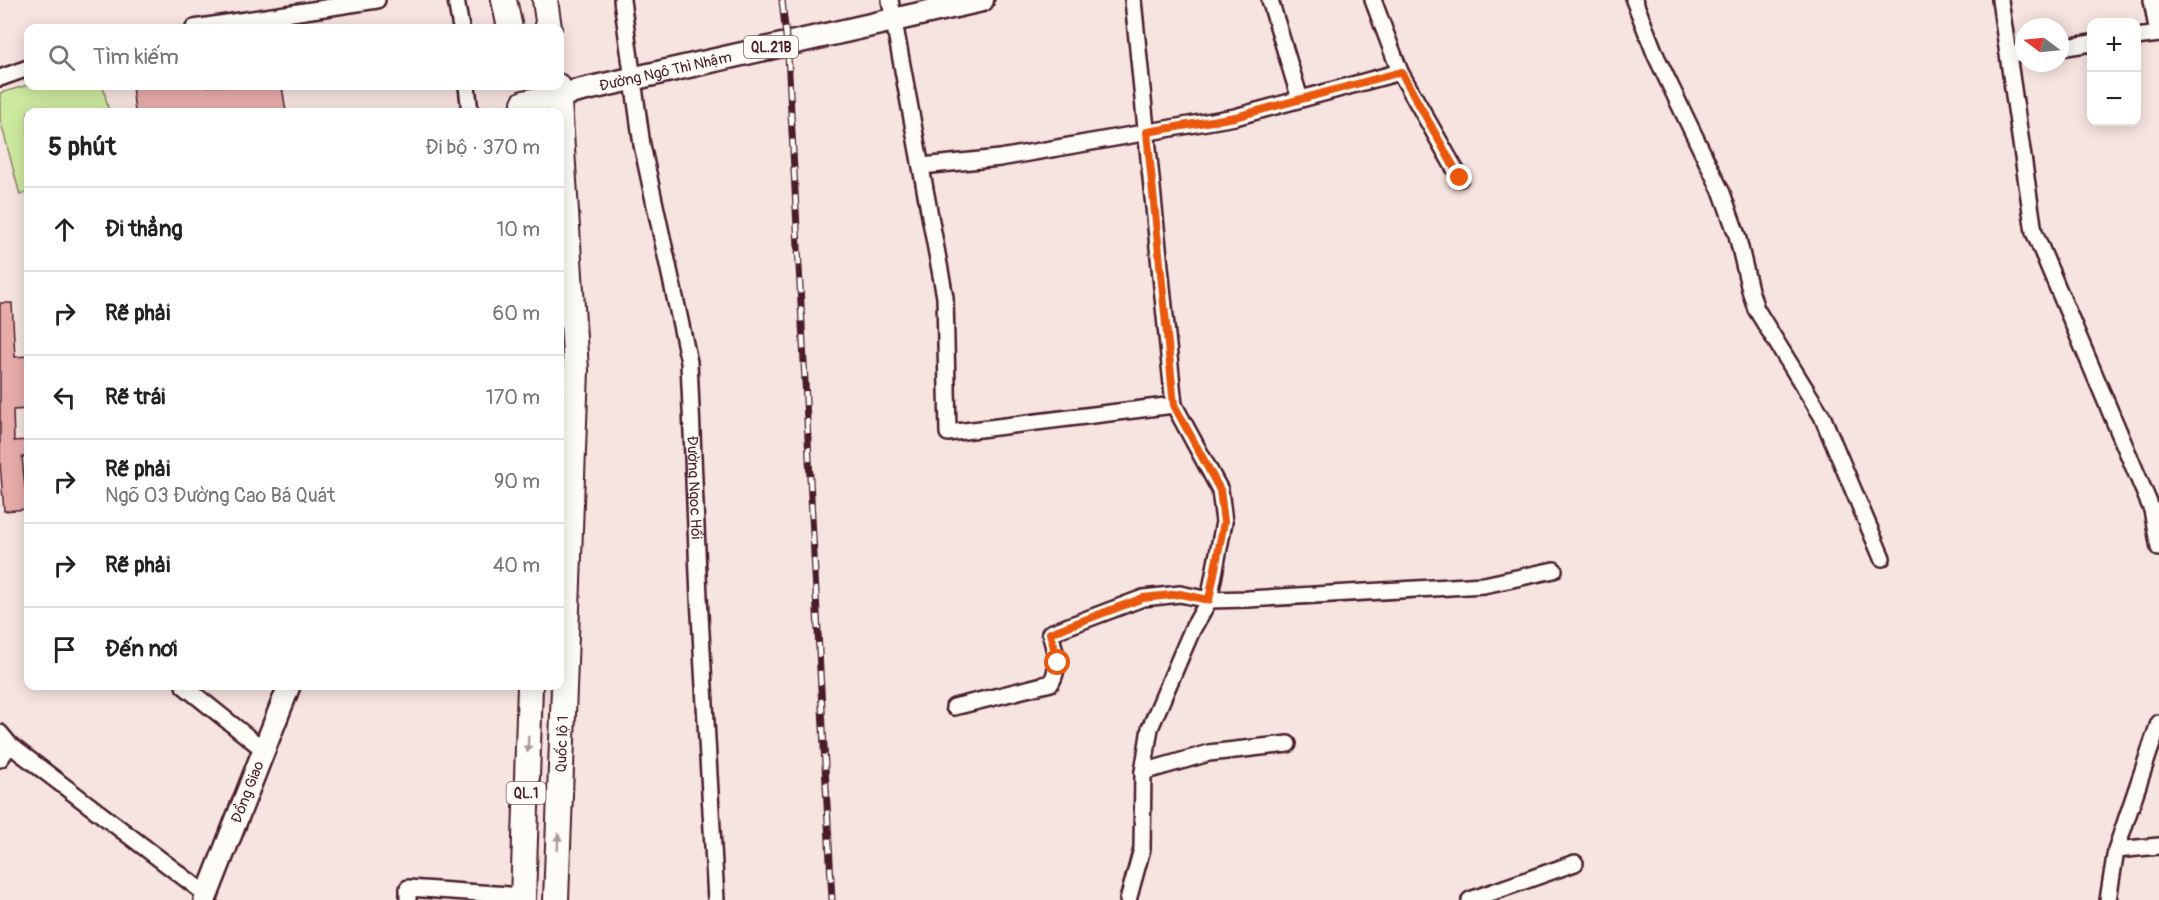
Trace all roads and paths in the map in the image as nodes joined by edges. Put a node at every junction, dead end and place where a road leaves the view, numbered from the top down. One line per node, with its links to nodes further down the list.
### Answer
1 (377, 0): 14 (street)
2 (456, 0): 15 (street)
3 (504, 0): 16 (highway)
4 (545, 0): 17 (highway)
5 (622, 0): 27 (street, Đường Ngọc Hồi)
6 (982, 0): 13 (main road, Đường Ngô Thì Nhậm / QL.21B)
7 (1133, 0): 35 (street)
8 (1270, 0): 31 (street)
9 (1373, 0): 24 (street)
10 (1634, 0): 41 (street)
11 (2000, 0): 22 (street)
12 (2152, 0): 18 (street)
13 (892, 10): 27 (main road, Đường Ngô Thì Nhậm / QL.21B); 36 (street)
14 (220, 24)
15 (460, 24)
16 (509, 24)
17 (548, 24)
18 (2159, 34): 19 (street)
19 (2141, 36)
20 (2087, 45): 21 (street)
21 (2069, 47)
22 (2015, 51)
23 (24, 69): 26 (street)
24 (1401, 72): 31 (street); 38 (street)
25 (2018, 72): 40 (street)
26 (0, 78)
27 (634, 79): 28 (main road, Đường Ngô Thì Nhậm / QL.21B); 63 (street, Đường Ngọc Hồi)
28 (564, 89)
29 (467, 90): 33 (street)
30 (559, 90): 32 (highway); 34 (highway, Quốc lộ 1 / QL.1, one-way to 30)
31 (1300, 99): 35 (street)
32 (523, 100)
33 (470, 108)
34 (560, 108)
35 (1147, 132): 36 (street); 39 (street)
36 (922, 166): 39 (street)
37 (564, 172): 44 (highway, Quốc lộ 1 / QL.1, one-way to 37)
38 (1460, 178)
39 (1174, 405): 43 (street)
40 (2159, 548)
41 (1882, 558)
42 (1554, 570): 43 (street)
43 (1209, 600): 49 (street); 55 (street)
44 (564, 688)
45 (189, 690): 53 (street)
46 (287, 690): 53 (main road, Đồng Giao)
47 (530, 690): 60 (highway, QL.1, one-way to 60)
48 (564, 690): 62 (highway, Quốc lộ 1 / QL.1, one-way to 48)
49 (954, 707)
50 (2159, 723): 57 (street)
51 (5, 739): 54 (street); 59 (street)
52 (1288, 744): 55 (street)
53 (264, 750): 59 (main road, Đồng Giao)
54 (0, 759)
55 (1143, 772): 64 (street)
56 (2159, 846): 57 (street)
57 (2116, 849): 66 (street)
58 (1575, 863): 65 (street)
59 (206, 898)
60 (523, 898): 61 (street)
61 (408, 900)
62 (556, 900)
63 (716, 900)
64 (1128, 900)
65 (1470, 900)
66 (2108, 900)

